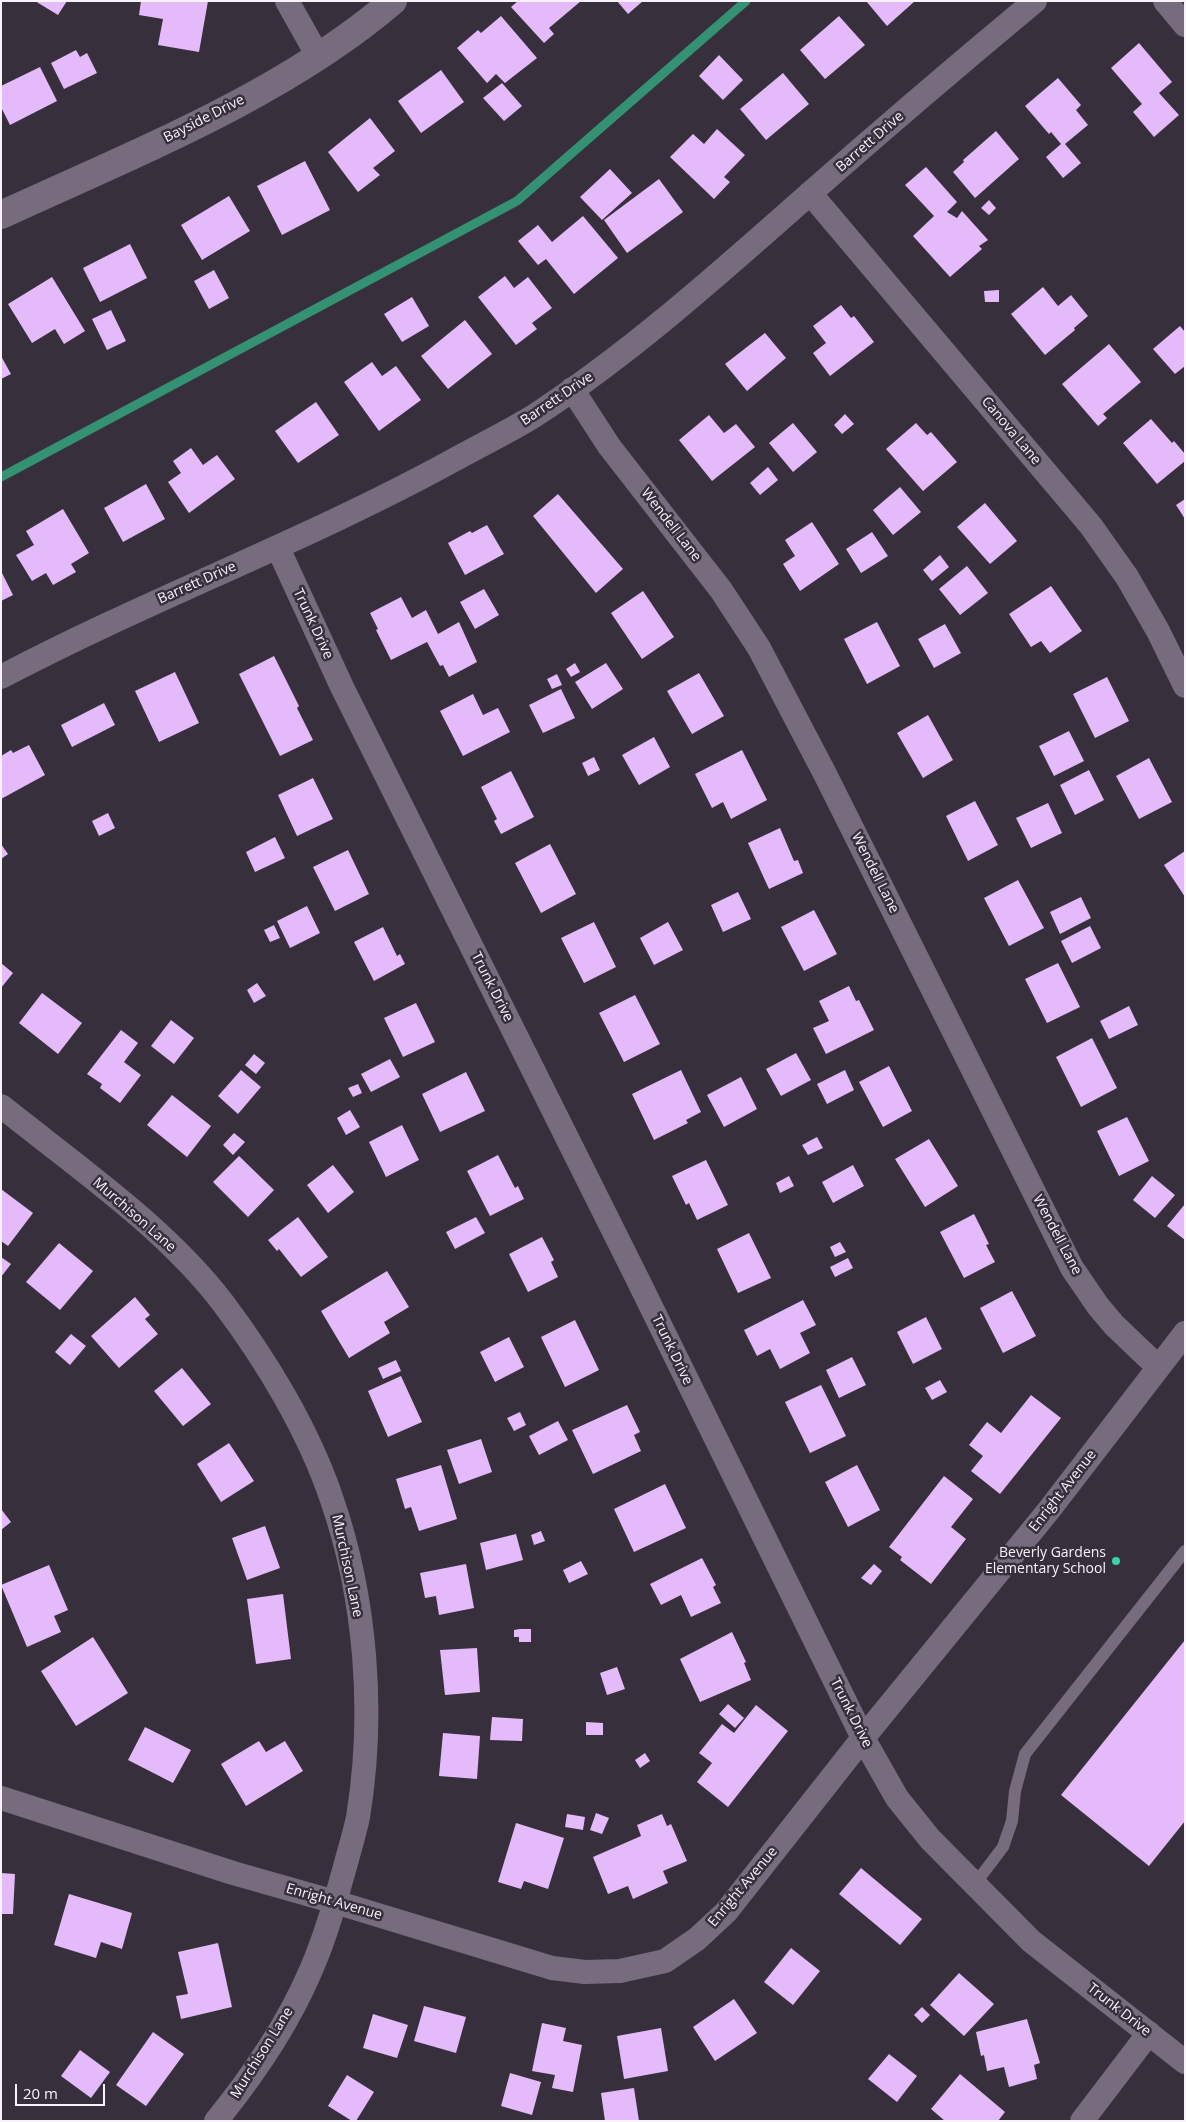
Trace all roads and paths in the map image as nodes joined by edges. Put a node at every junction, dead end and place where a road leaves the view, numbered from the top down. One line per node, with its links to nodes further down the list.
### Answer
1 (287, 1): 6 (street)
2 (393, 1): 6 (street, Bayside Drive)
3 (1035, 1): 7 (street, Barrett Drive)
4 (1164, 1): 5 (street)
5 (1185, 25)
6 (318, 56): 8 (street, Bayside Drive)
7 (810, 193): 9 (street, Barrett Drive); 12 (street, Canova Lane)
8 (1, 215)
9 (572, 390): 10 (street, Barrett Drive); 15 (street, Wendell Lane)
10 (278, 548): 11 (street, Barrett Drive); 17 (street, Trunk Drive)
11 (1, 677)
12 (1185, 686)
13 (1, 1106): 20 (street, Murchison Lane)
14 (1185, 1334): 15 (street, Enright Avenue)
15 (1158, 1367): 17 (street, Enright Avenue)
16 (1185, 1551): 19 (lane)
17 (863, 1738): 19 (street, Trunk Drive); 20 (street, Enright Avenue)
18 (1, 1798): 20 (street, Enright Avenue)
19 (975, 1884): 21 (street, Trunk Drive)
20 (335, 1902): 23 (street, Murchison Lane)
21 (1149, 2033): 22 (street, Trunk Drive); 24 (street)
22 (1185, 2062)
23 (216, 2121)
24 (1082, 2121)

